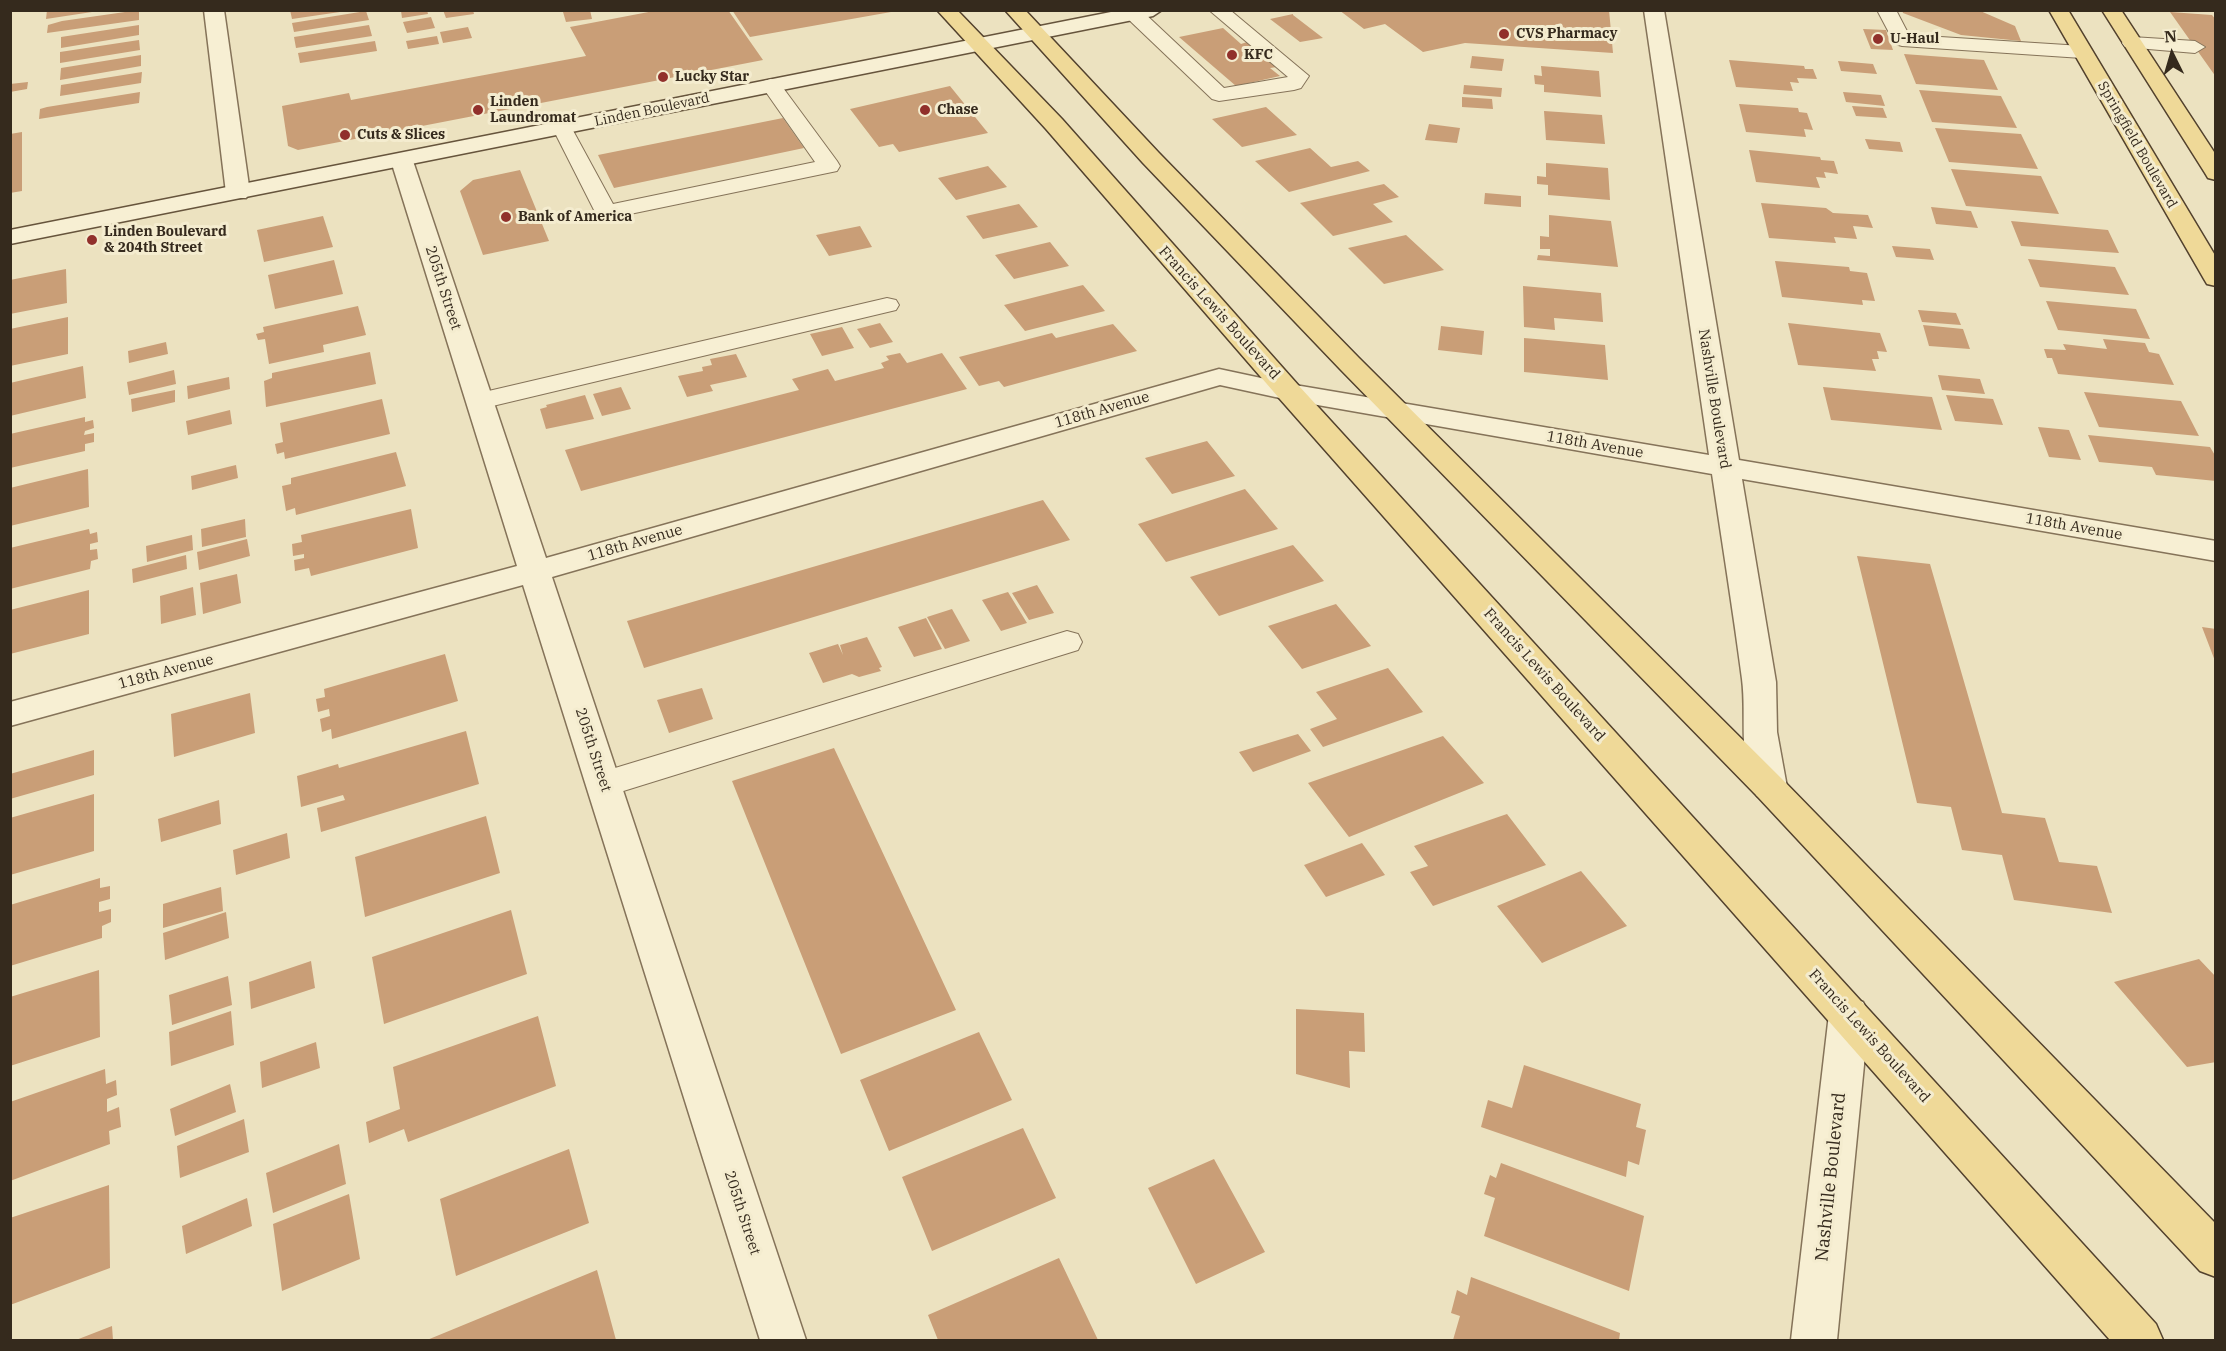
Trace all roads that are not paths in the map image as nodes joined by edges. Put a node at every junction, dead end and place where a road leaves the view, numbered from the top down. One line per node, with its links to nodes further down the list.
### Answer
1 (214, 10): 19 (street)
2 (946, 10): 12 (main road, Francis Lewis Boulevard)
3 (1014, 10): 10 (main road)
4 (1218, 10): 9 (lane)
5 (1654, 10): 26 (street, Nashville Boulevard)
6 (1886, 10): 14 (lane)
7 (2058, 10): 14 (main road, Springfield Boulevard)
8 (2111, 10): 11 (main road)
9 (1144, 12): 10 (street, Linden Boulevard)
10 (1037, 33): 12 (street, Linden Boulevard); 25 (main road)
11 (2132, 43): 13 (lane); 18 (main road)
12 (978, 44): 15 (street, Linden Boulevard); 23 (main road, Francis Lewis Boulevard)
13 (2195, 47)
14 (2082, 52): 21 (main road, Springfield Boulevard)
15 (771, 85): 16 (street, Linden Boulevard); 16 (lane)
16 (563, 129): 17 (street, Linden Boulevard)
17 (402, 160): 19 (street, Linden Boulevard); 24 (street, 205th Street)
18 (2216, 172)
19 (238, 193): 20 (street, Linden Boulevard)
20 (10, 237)
21 (2216, 279)
22 (886, 305): 24 (lane)
23 (1289, 392): 25 (street, 118th Avenue); 28 (street, 118th Avenue); 33 (main road, Francis Lewis Boulevard)
24 (480, 401): 28 (street, 205th Street)
25 (1394, 410): 26 (street, 118th Avenue); 32 (main road)
26 (1725, 467): 27 (street, 118th Avenue); 32 (street, Nashville Boulevard)
27 (2216, 551)
28 (536, 572): 30 (street, 118th Avenue); 31 (street, 205th Street)
29 (1067, 642): 31 (lane)
30 (10, 714)
31 (604, 784): 35 (street, 205th Street)
32 (1769, 787): 34 (main road)
33 (1849, 1014): 36 (street, Nashville Boulevard); 37 (main road, Francis Lewis Boulevard)
34 (2216, 1256)
35 (783, 1341)
36 (1814, 1341)
37 (2140, 1341)

